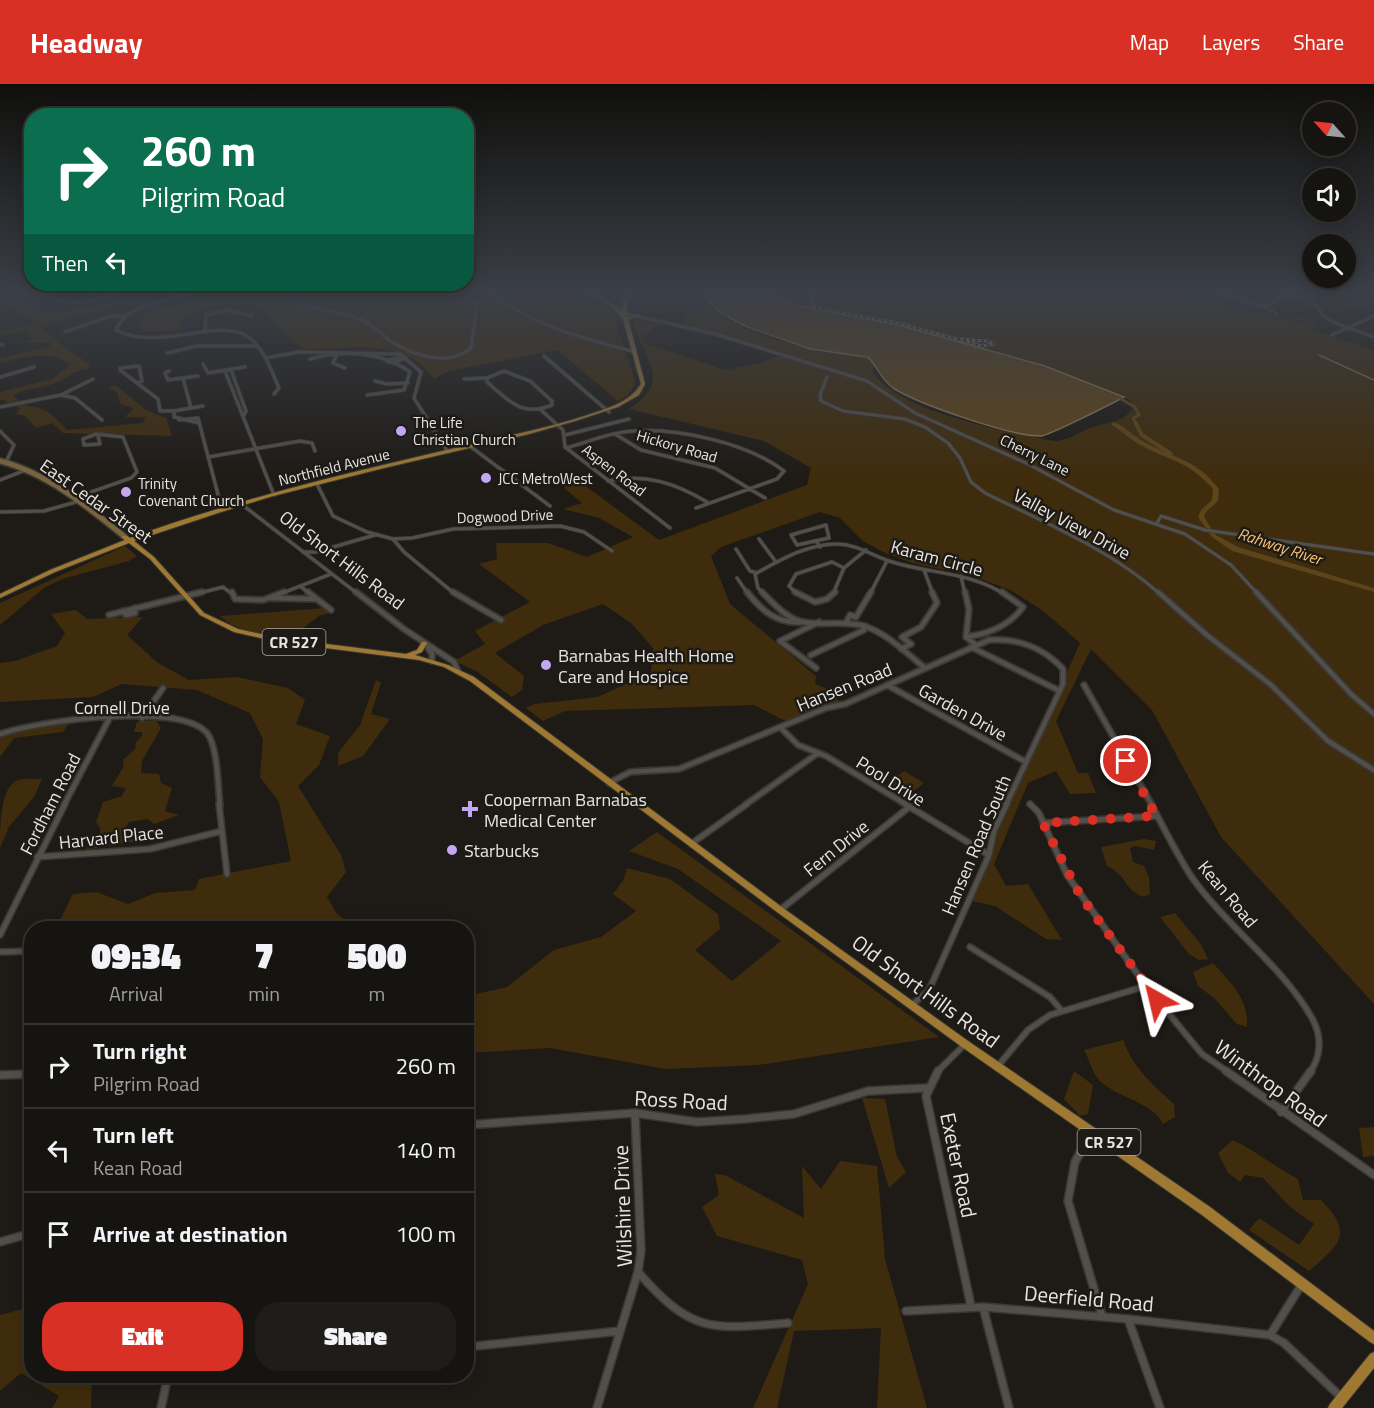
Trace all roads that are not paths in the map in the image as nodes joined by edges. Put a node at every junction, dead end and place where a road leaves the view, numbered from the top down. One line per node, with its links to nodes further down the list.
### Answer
1 (262, 354): 12 (street)
2 (289, 354): 12 (street)
3 (392, 354): 11 (street)
4 (420, 354): 5 (street)
5 (464, 354)
6 (636, 354): 41 (main road, Northfield Avenue)
7 (640, 354): 41 (main road, Northfield Avenue)
8 (779, 354): 72 (street, Cherry Lane)
9 (336, 356): 13 (street); 14 (street); 19 (street)
10 (544, 356): 41 (street)
11 (404, 357): 14 (street); 15 (street); 54 (street)
12 (265, 358): 33 (street)
13 (310, 359)
14 (392, 359): 15 (street)
15 (397, 361): 32 (street)
16 (203, 364): 22 (street)
17 (34, 367): 23 (street)
18 (245, 368): 20 (street)
19 (345, 368)
20 (231, 370): 22 (street); 42 (street)
21 (169, 371): 26 (street)
22 (225, 371): 42 (street)
23 (0, 376)
24 (198, 376): 26 (street)
25 (827, 377): 128 (street, Valley View Drive)
26 (183, 378): 38 (street)
27 (487, 378): 29 (street); 39 (street); 39 (street)
28 (93, 379): 34 (street)
29 (464, 379)
30 (375, 381): 32 (street)
31 (138, 383): 31 (street); 40 (street)
32 (408, 383): 35 (street)
33 (274, 394)
34 (62, 395): 37 (street); 44 (street)
35 (367, 395)
36 (203, 406): 38 (street)
37 (0, 407)
38 (191, 408): 40 (street)
39 (541, 410): 45 (street, Aspen Road)
40 (174, 411): 55 (street)
41 (608, 411): 45 (main road, Northfield Avenue)
42 (244, 415): 51 (street)
43 (629, 419): 48 (street)
44 (102, 420)
45 (557, 424): 48 (street, Aspen Road); 50 (main road, Northfield Avenue)
46 (0, 431): 56 (street)
47 (615, 434): 52 (street); 61 (street, Hickory Road); 61 (street)
48 (565, 435): 52 (street, Aspen Road)
49 (98, 436): 49 (street); 64 (street)
50 (471, 447): 54 (main road, Northfield Avenue); 68 (street)
51 (257, 448): 53 (street); 55 (street); 62 (street)
52 (566, 448): 59 (street, Aspen Road)
53 (315, 451)
54 (448, 452): 60 (main road, Northfield Avenue)
55 (208, 457): 67 (street)
56 (3, 461): 57 (main road, East Cedar Street / CR 527)
57 (26, 470): 58 (street); 64 (main road, East Cedar Street / CR 527)
58 (0, 480)
59 (608, 481): 65 (street); 73 (street, Aspen Road)
60 (317, 484): 62 (main road, Northfield Avenue); 74 (street)
61 (750, 489): 63 (street, Hickory Road); 65 (street)
62 (274, 495): 66 (main road, Northfield Avenue)
63 (765, 498)
64 (74, 501): 70 (street); 75 (main road, East Cedar Street / CR 527)
65 (708, 502): 69 (street)
66 (240, 503): 67 (main road); 71 (main road); 82 (street, Old Short Hills Road)
67 (221, 506): 71 (main road); 75 (main road)
68 (550, 506)
69 (696, 507)
70 (0, 512)
71 (196, 517): 75 (main road)
72 (1157, 523): 84 (street); 121 (street, Cherry Lane)
73 (670, 528)
74 (375, 535): 76 (street); 82 (street)
75 (127, 538): 94 (main road); 96 (main road, East Cedar Street / CR 527)
76 (393, 539): 83 (street, Dogwood Drive); 102 (street)
77 (759, 539): 86 (street)
78 (816, 541): 78 (street); 79 (street)
79 (820, 547): 81 (street, Karam Circle); 86 (street, Karam Circle)
80 (736, 549): 89 (street)
81 (866, 550): 85 (street, Karam Circle); 87 (street)
82 (303, 552): 90 (street, Old Short Hills Road)
83 (612, 552)
84 (1374, 554)
85 (887, 561): 88 (street, Karam Circle); 105 (street)
86 (776, 562): 89 (street, Karam Circle)
87 (844, 568): 87 (street)
88 (924, 570): 91 (street, Karam Circle); 110 (street)
89 (757, 573): 103 (street)
90 (330, 574): 93 (street); 108 (street, Old Short Hills Road)
91 (961, 576): 107 (street); 107 (street, Karam Circle)
92 (737, 578): 103 (street)
93 (300, 586): 98 (street); 99 (street)
94 (11, 588): 95 (main road); 97 (main road)
95 (0, 592)
96 (184, 596): 98 (street); 101 (street); 111 (main road, East Cedar Street / CR 527)
97 (0, 597)
98 (269, 598): 99 (street)
99 (317, 599): 100 (street)
100 (331, 610)
101 (109, 615)
102 (501, 620)
103 (802, 622): 104 (street)
104 (819, 622): 105 (street); 114 (street)
105 (846, 623): 106 (street)
106 (866, 626): 110 (street); 112 (street)
107 (966, 637): 109 (street)
108 (424, 643): 111 (main road); 113 (street, Old Short Hills Road); 116 (street, Old Short Hills Road)
109 (974, 646): 115 (street, Hansen Road); 120 (street); 120 (street, Hansen Road)
110 (901, 650): 115 (street)
111 (407, 655): 113 (main road, East Cedar Street / CR 527)
112 (811, 655)
113 (432, 661): 116 (main road, Old Short Hills Road / CR 527)
114 (816, 668)
115 (925, 668): 117 (street, Hansen Road)
116 (458, 671): 129 (main road, Old Short Hills Road / CR 527)
117 (887, 685): 124 (street, Hansen Road); 127 (street, Garden Drive)
118 (1084, 685): 132 (street, Kean Road)
119 (163, 688): 122 (street)
120 (1060, 691): 127 (street, Hansen Road South)
121 (1374, 714)
122 (142, 718): 123 (street, Cornell Drive); 134 (street, Cornell Drive)
123 (109, 719): 125 (street, Cornell Drive); 137 (street, Fordham Road)
124 (781, 728): 126 (street, Pool Drive); 129 (street, Hansen Road)
125 (0, 734)
126 (818, 753): 131 (street, Pool Drive); 135 (street)
127 (1026, 762): 136 (street, Hansen Road South)
128 (1374, 770)
129 (609, 783): 135 (main road, Old Short Hills Road / CR 527)
130 (1030, 804): 133 (street, Winthrop Road)
131 (908, 808): 136 (street, Pool Drive); 139 (street, Fern Drive)
132 (1156, 816): 133 (street); 152 (street, Kean Road)
133 (1043, 823): 144 (street, Winthrop Road)
134 (222, 831): 137 (street, Harvard Place); 138 (street, Cornell Drive)
135 (691, 844): 139 (main road, Old Short Hills Road / CR 527)
136 (989, 855): 145 (street, Hansen Road South)
137 (37, 857): 140 (street, Fordham Road)
138 (227, 874)
139 (780, 910): 145 (main road, Old Short Hills Road / CR 527)
140 (0, 935)
141 (970, 947): 146 (street)
142 (24, 951): 143 (street)
143 (0, 952)
144 (1146, 986): 146 (street); 152 (street, Winthrop Road)
145 (912, 1005): 147 (main road, Old Short Hills Road / CR 527)
146 (1061, 1010): 148 (street)
147 (965, 1044): 148 (main road, Old Short Hills Road / CR 527); 151 (street)
148 (998, 1066): 155 (main road, Old Short Hills Road / CR 527)
149 (24, 1074): 150 (street)
150 (0, 1075)
151 (926, 1088): 153 (street, Ross Road); 161 (street, Exeter Road)
152 (1281, 1112): 156 (street, Winthrop Road)
153 (635, 1113): 154 (street, Ross Road); 159 (street, Wilshire Drive)
154 (474, 1124)
155 (1093, 1131): 160 (main road, Old Short Hills Road / CR 527); 164 (street)
156 (1374, 1175)
157 (24, 1235): 158 (street)
158 (0, 1242)
159 (638, 1272): 166 (street, Wilshire Drive); 167 (street)
160 (1302, 1283): 168 (street); 169 (main road, Old Short Hills Road / CR 527)
161 (971, 1306): 162 (street, Deerfield Road); 163 (street, Deerfield Road)
162 (983, 1306): 164 (street, Deerfield Road); 176 (street)
163 (906, 1311)
164 (1102, 1316): 165 (street, Deerfield Road)
165 (1128, 1318): 168 (street, Deerfield Road); 177 (street)
166 (788, 1323)
167 (620, 1331): 170 (street); 175 (street)
168 (1270, 1335): 173 (street, Deerfield Road)
169 (1374, 1338)
170 (474, 1346)
171 (1374, 1358): 173 (main road)
172 (166, 1383): 174 (street)
173 (1338, 1403)
174 (160, 1408)
175 (597, 1408)
176 (1009, 1408)
177 (1160, 1408)

